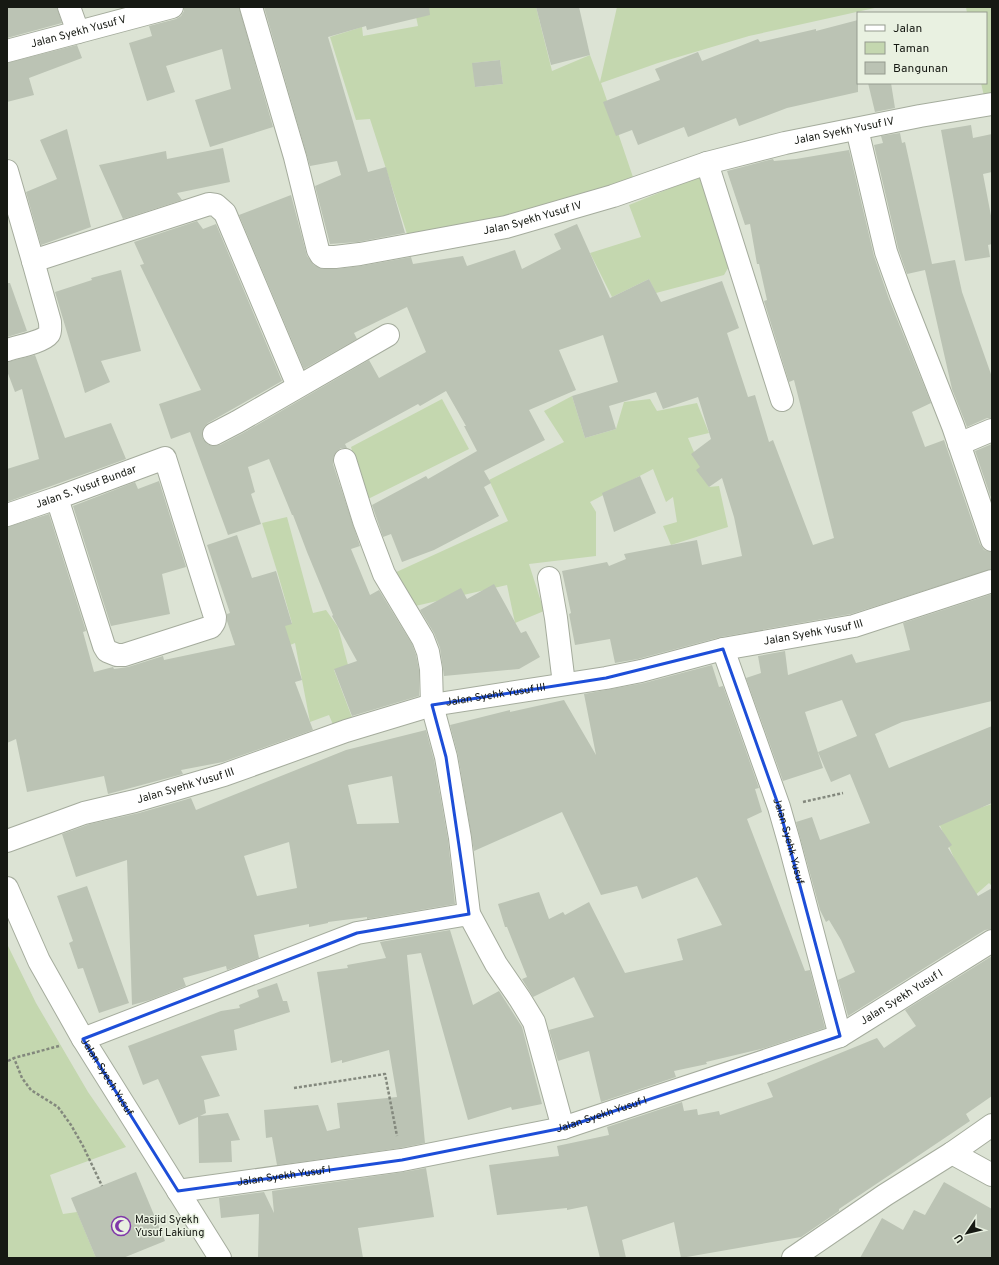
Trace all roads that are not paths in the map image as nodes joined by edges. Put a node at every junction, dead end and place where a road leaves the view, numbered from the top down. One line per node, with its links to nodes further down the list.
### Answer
1 (69, 7): 4 (street)
2 (172, 7): 4 (street, Jalan Syekh Yusuf V)
3 (251, 7): 8 (street, Jalan Syekh Yusuf IV)
4 (78, 32): 5 (street, Jalan Syekh Yusuf V)
5 (7, 51)
6 (992, 104): 7 (street, Jalan Syekh Yusuf IV)
7 (857, 128): 8 (street, Jalan Syekh Yusuf IV); 17 (street)
8 (706, 163): 14 (street)
9 (7, 171): 10 (street)
10 (33, 262): 12 (street); 13 (street)
11 (388, 335): 13 (street)
12 (7, 350)
13 (298, 386): 16 (street)
14 (782, 400)
15 (992, 430): 17 (street)
16 (214, 434)
17 (959, 444): 21 (street)
18 (345, 460): 26 (street)
19 (57, 498): 19 (street, Jalan S. Yusuf Bundar); 20 (street, Jalan S. Yusuf Bundar)
20 (7, 515)
21 (992, 540)
22 (549, 578): 25 (street)
23 (992, 581): 24 (street, Jalan Syehk Yusuf III)
24 (723, 649): 25 (street, Jalan Syehk Yusuf III); 31 (street, Jalan Syehk Yusuf)
25 (564, 684): 26 (street, Jalan Syehk Yusuf III)
26 (432, 705): 27 (street, Jalan Syehk Yusuf III); 29 (street)
27 (7, 841)
28 (7, 888): 32 (street, Jalan Syech Yusuf)
29 (469, 914): 32 (street); 34 (street)
30 (992, 941): 31 (street, Jalan Syekh Yusuf I)
31 (840, 1036): 34 (street, Jalan Syekh Yusuf I)
32 (83, 1039): 37 (street, Jalan Syech Yusuf)
33 (992, 1125): 35 (street)
34 (563, 1128): 37 (street, Jalan Syekh Yusuf I)
35 (952, 1153): 36 (street); 39 (street)
36 (992, 1175)
37 (178, 1191): 38 (street, Jalan Syech Yusuf)
38 (220, 1258)
39 (793, 1258)

